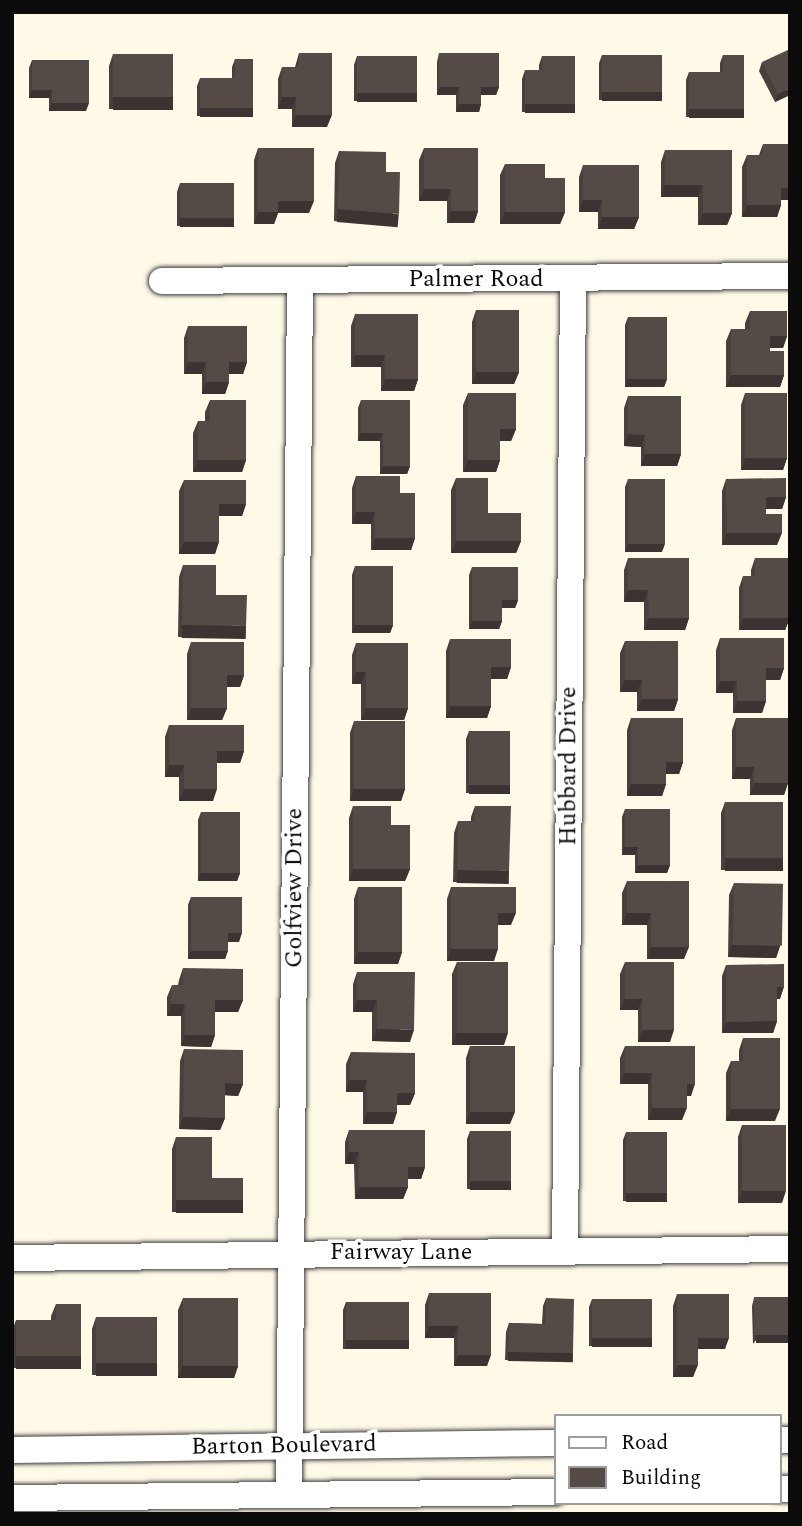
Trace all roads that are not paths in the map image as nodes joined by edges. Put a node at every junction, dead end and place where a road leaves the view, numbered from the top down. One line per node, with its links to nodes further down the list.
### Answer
1 (790, 276): 2 (street, Palmer Road)
2 (573, 279): 4 (street, Palmer Road); 6 (street, Hubbard Drive)
3 (162, 281): 4 (street, Palmer Road)
4 (300, 281): 7 (street, Golfview Drive)
5 (790, 1249): 6 (street, Fairway Lane)
6 (565, 1252): 7 (street, Fairway Lane)
7 (292, 1254): 8 (street, Fairway Lane); 10 (street, Golfview Drive)
8 (12, 1258)
9 (554, 1443): 10 (street, Barton Boulevard)
10 (289, 1446): 11 (street, Barton Boulevard); 13 (street, Golfview Drive)
11 (12, 1450)
12 (554, 1492): 13 (street, Barton Boulevard)
13 (289, 1495): 14 (street, Barton Boulevard)
14 (12, 1498)

